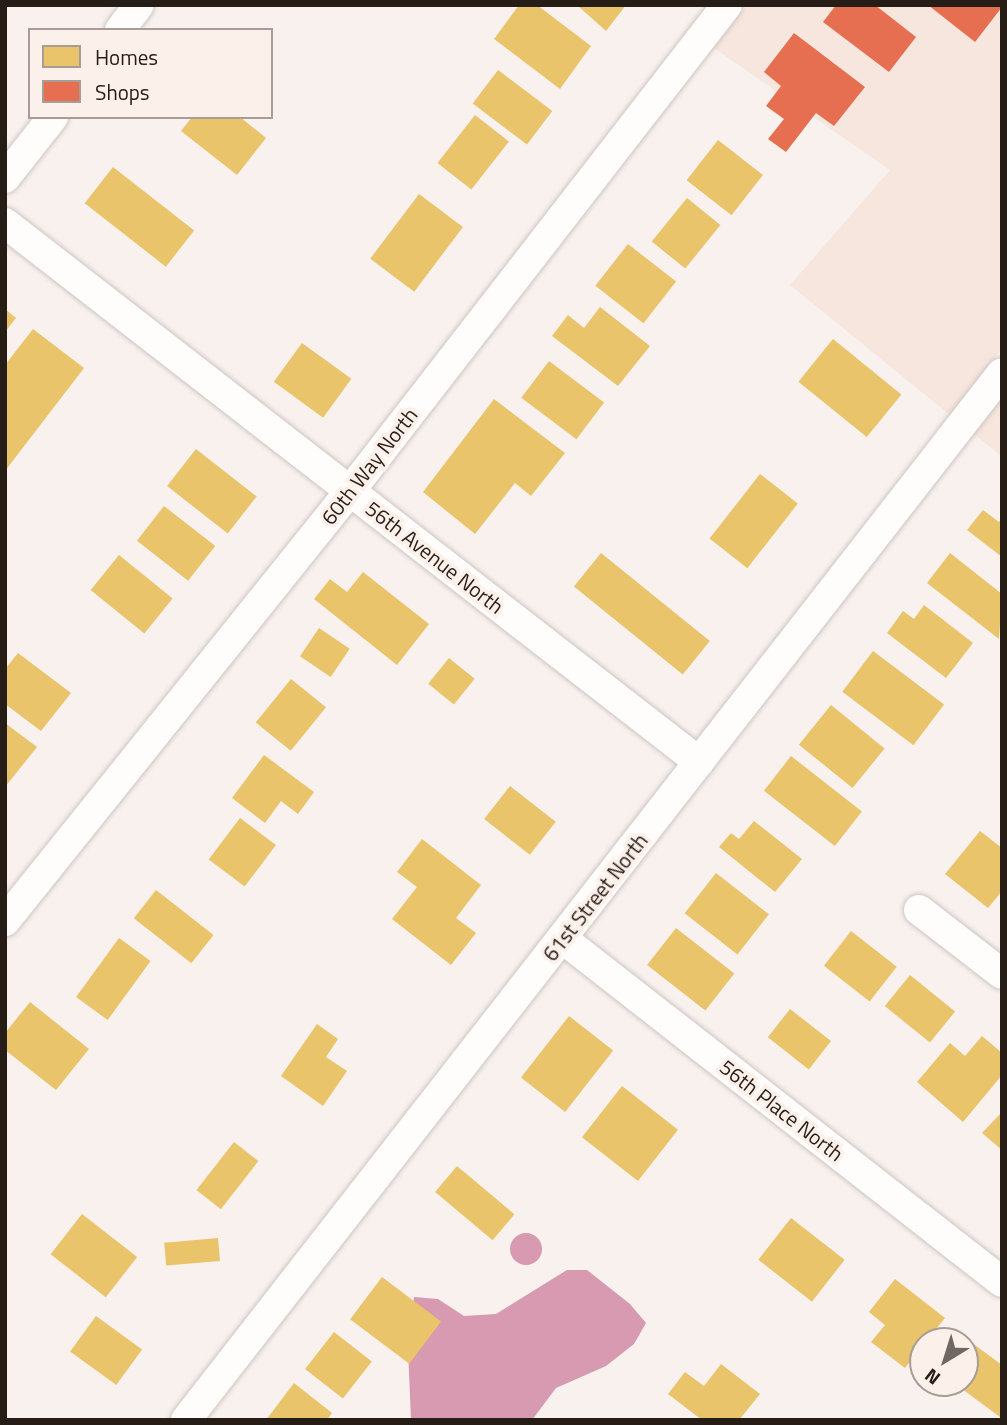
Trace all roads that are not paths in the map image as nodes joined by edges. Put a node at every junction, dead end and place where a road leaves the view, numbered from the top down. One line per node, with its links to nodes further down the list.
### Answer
1 (139, 5): 3 (street)
2 (727, 5): 8 (street, 60th Way North)
3 (122, 28)
4 (51, 119): 5 (street)
5 (5, 178)
6 (5, 223): 8 (street, 56th Avenue North)
7 (1002, 373): 9 (street, 61st Street North)
8 (350, 491): 9 (street, 56th Avenue North); 11 (street, 60th Way North)
9 (699, 762): 12 (street, 61st Street North)
10 (919, 910): 13 (street)
11 (5, 921)
12 (562, 939): 14 (street, 56th Place North); 15 (street, 61st Street North)
13 (1002, 974)
14 (1002, 1282)
15 (186, 1420)

